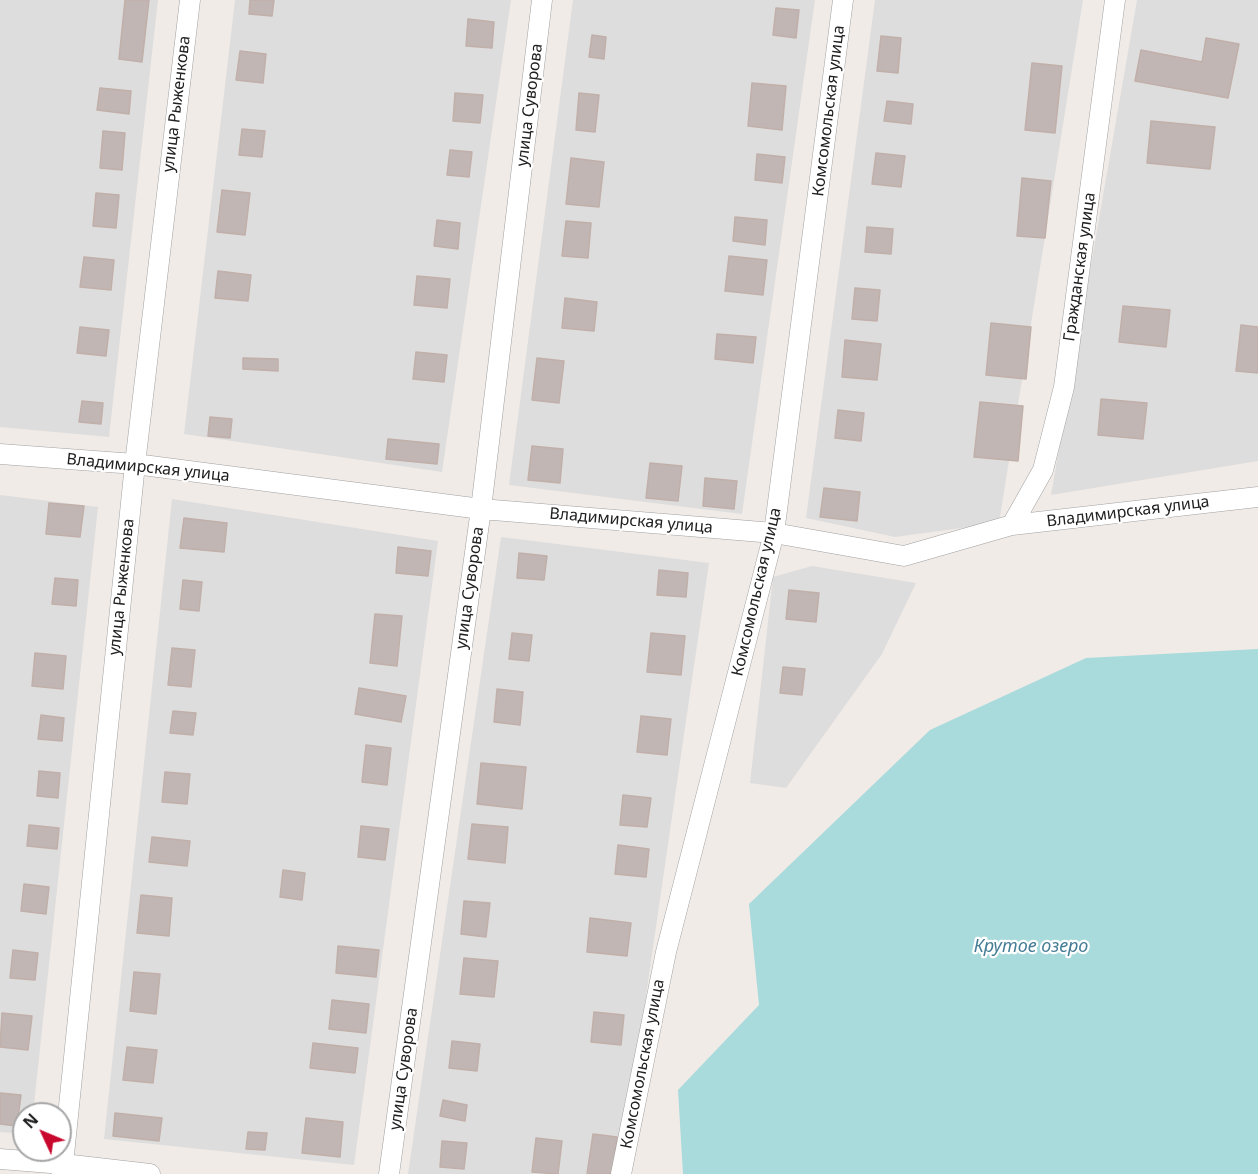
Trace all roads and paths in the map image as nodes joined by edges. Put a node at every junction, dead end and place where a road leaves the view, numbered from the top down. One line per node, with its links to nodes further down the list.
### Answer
1 (190, 0): 6 (street, улица Рыженкова)
2 (542, 0): 8 (street, улица Суворова)
3 (843, 0): 10 (street, Комсомольская улица)
4 (1115, 0): 9 (street, Гражданская улица)
5 (0, 454): 6 (street, Владимирская улица)
6 (135, 464): 8 (street, Владимирская улица); 12 (street, улица Рыженкова)
7 (1258, 497): 9 (street, Владимирская улица)
8 (481, 509): 10 (street, Владимирская улица); 14 (street, улица Суворова)
9 (1012, 525): 10 (street, Владимирская улица)
10 (774, 533): 15 (street, Комсомольская улица)
11 (0, 1159): 12 (street)
12 (63, 1169): 13 (street)
13 (150, 1174)
14 (389, 1174)
15 (621, 1174)

